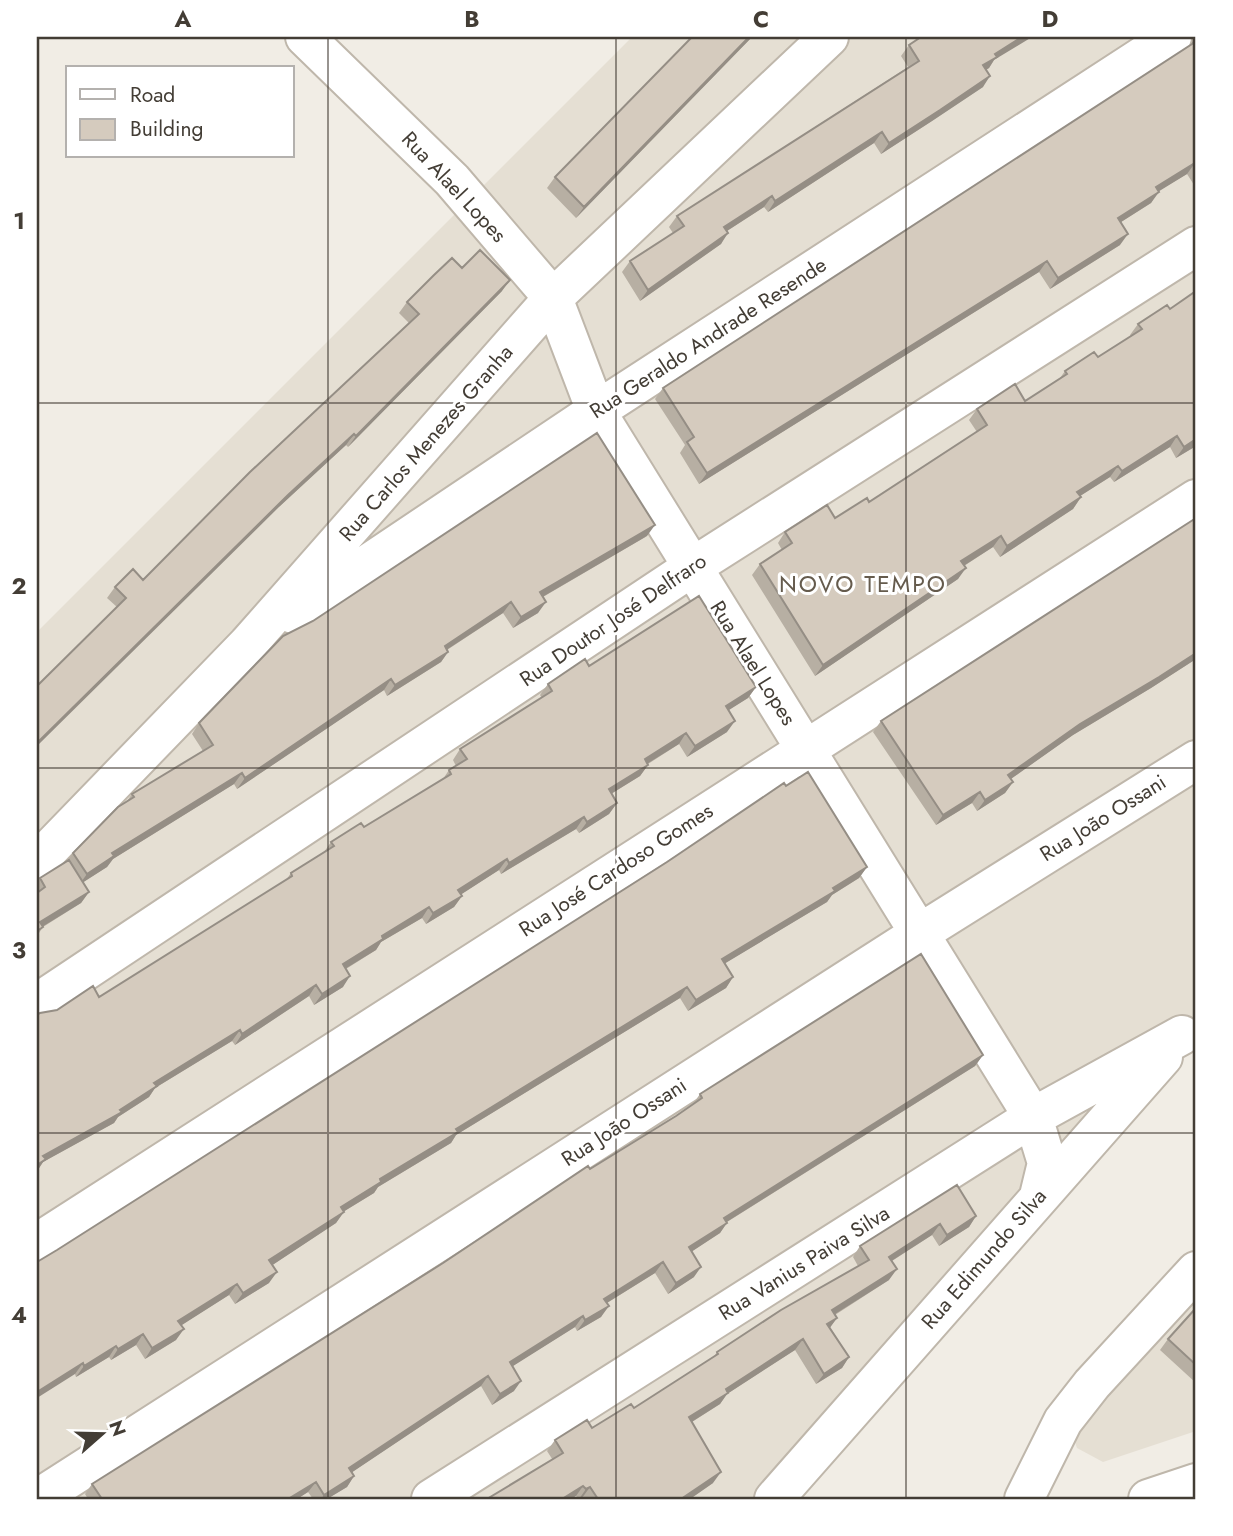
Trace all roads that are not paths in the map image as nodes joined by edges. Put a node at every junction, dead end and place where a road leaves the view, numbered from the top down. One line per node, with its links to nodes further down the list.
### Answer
1 (305, 37): 5 (street, Rua Alael Lopes)
2 (829, 37): 5 (street, Rua Carlos Menezes Granha)
3 (1172, 37): 6 (street, Rua Geraldo Andrade Resende)
4 (1196, 246): 8 (street, Rua Doutor José Delfraro)
5 (553, 298): 6 (street, Rua Alael Lopes); 9 (street, Rua Carlos Menezes Granha)
6 (596, 411): 8 (street, Rua Alael Lopes); 9 (street, Rua Geraldo Andrade Resende)
7 (1196, 499): 10 (street, Rua José Cardoso Gomes)
8 (694, 566): 10 (street, Rua Alael Lopes); 14 (street, Rua Doutor José Delfraro)
9 (248, 644): 12 (street, Rua Carlos Menezes Granha)
10 (806, 748): 13 (street, Rua Alael Lopes); 18 (street, Rua José Cardoso Gomes)
11 (1196, 760): 13 (street, Rua João Ossani)
12 (37, 862)
13 (920, 933): 16 (street, Rua Alael Lopes); 21 (street, Rua João Ossani)
14 (37, 1003)
15 (1189, 1028): 16 (street, Rua Vanius Paiva Silva); 17 (street, Rua Edimundo Silva)
16 (1033, 1117): 17 (street, Rua Alael Lopes); 22 (street, Rua Vanius Paiva Silva)
17 (1039, 1196): 23 (street, Rua Edimundo Silva)
18 (37, 1242)
19 (1196, 1270): 24 (street)
20 (1196, 1483): 25 (street)
21 (45, 1492)
22 (431, 1499)
23 (774, 1499)
24 (1024, 1499)
25 (1149, 1499)

